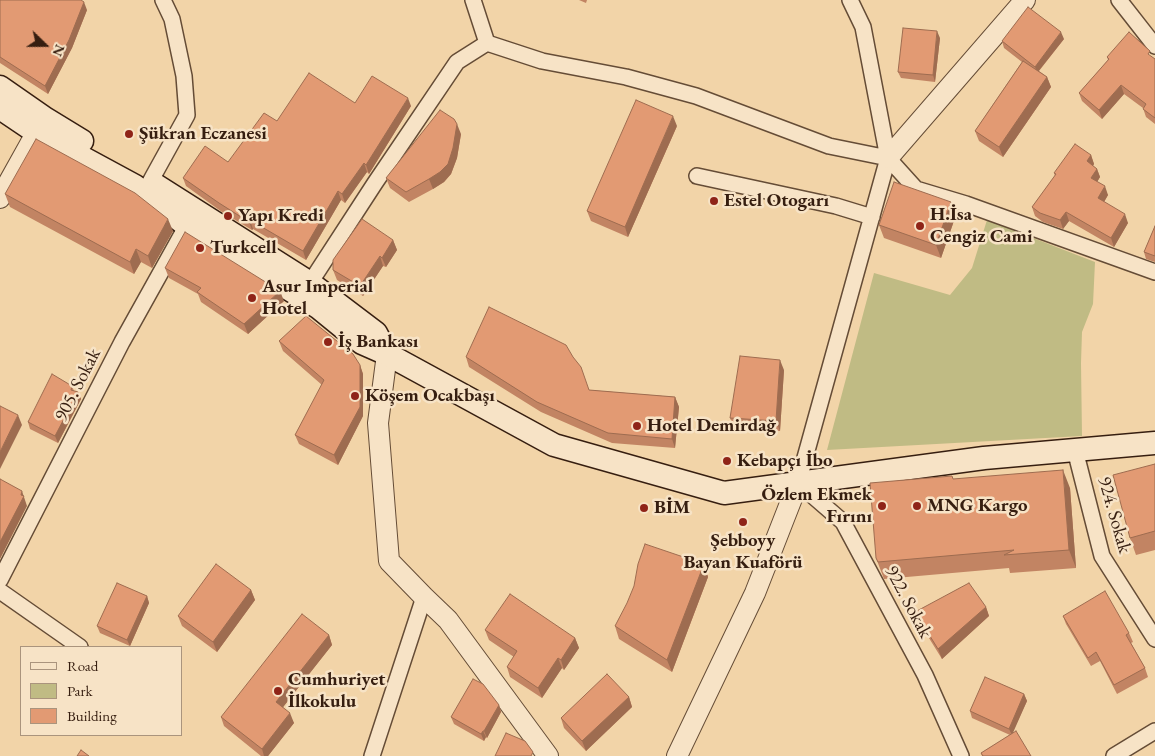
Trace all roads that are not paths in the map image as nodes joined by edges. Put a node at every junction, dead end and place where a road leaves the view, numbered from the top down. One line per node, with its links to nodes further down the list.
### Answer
1 (163, 0): 13 (street)
2 (473, 0): 6 (street)
3 (850, 0): 11 (street)
4 (1025, 0): 11 (street)
5 (1119, 0): 7 (street)
6 (486, 44): 11 (street); 18 (street)
7 (1155, 46)
8 (0, 88): 10 (main road)
9 (0, 108): 10 (main road)
10 (41, 126): 13 (main road); 14 (street); 16 (main road)
11 (888, 158): 15 (street); 17 (street)
12 (697, 176): 15 (street)
13 (150, 182): 16 (main road)
14 (0, 198)
15 (872, 217): 22 (street)
16 (191, 218): 18 (main road); 23 (street, 905. Sokak)
17 (1155, 272)
18 (306, 290): 19 (main road)
19 (387, 354): 22 (main road); 25 (street)
20 (1155, 443): 21 (main road)
21 (1076, 450): 22 (main road); 26 (street, 924. Sokak)
22 (798, 483): 31 (street); 32 (street, 922. Sokak)
23 (0, 580)
24 (0, 591): 27 (street)
25 (424, 597): 29 (street); 30 (street)
26 (1155, 639)
27 (79, 646)
28 (1155, 731): 33 (street)
29 (372, 756)
30 (548, 756)
31 (677, 756)
32 (961, 756)
33 (1114, 756)

